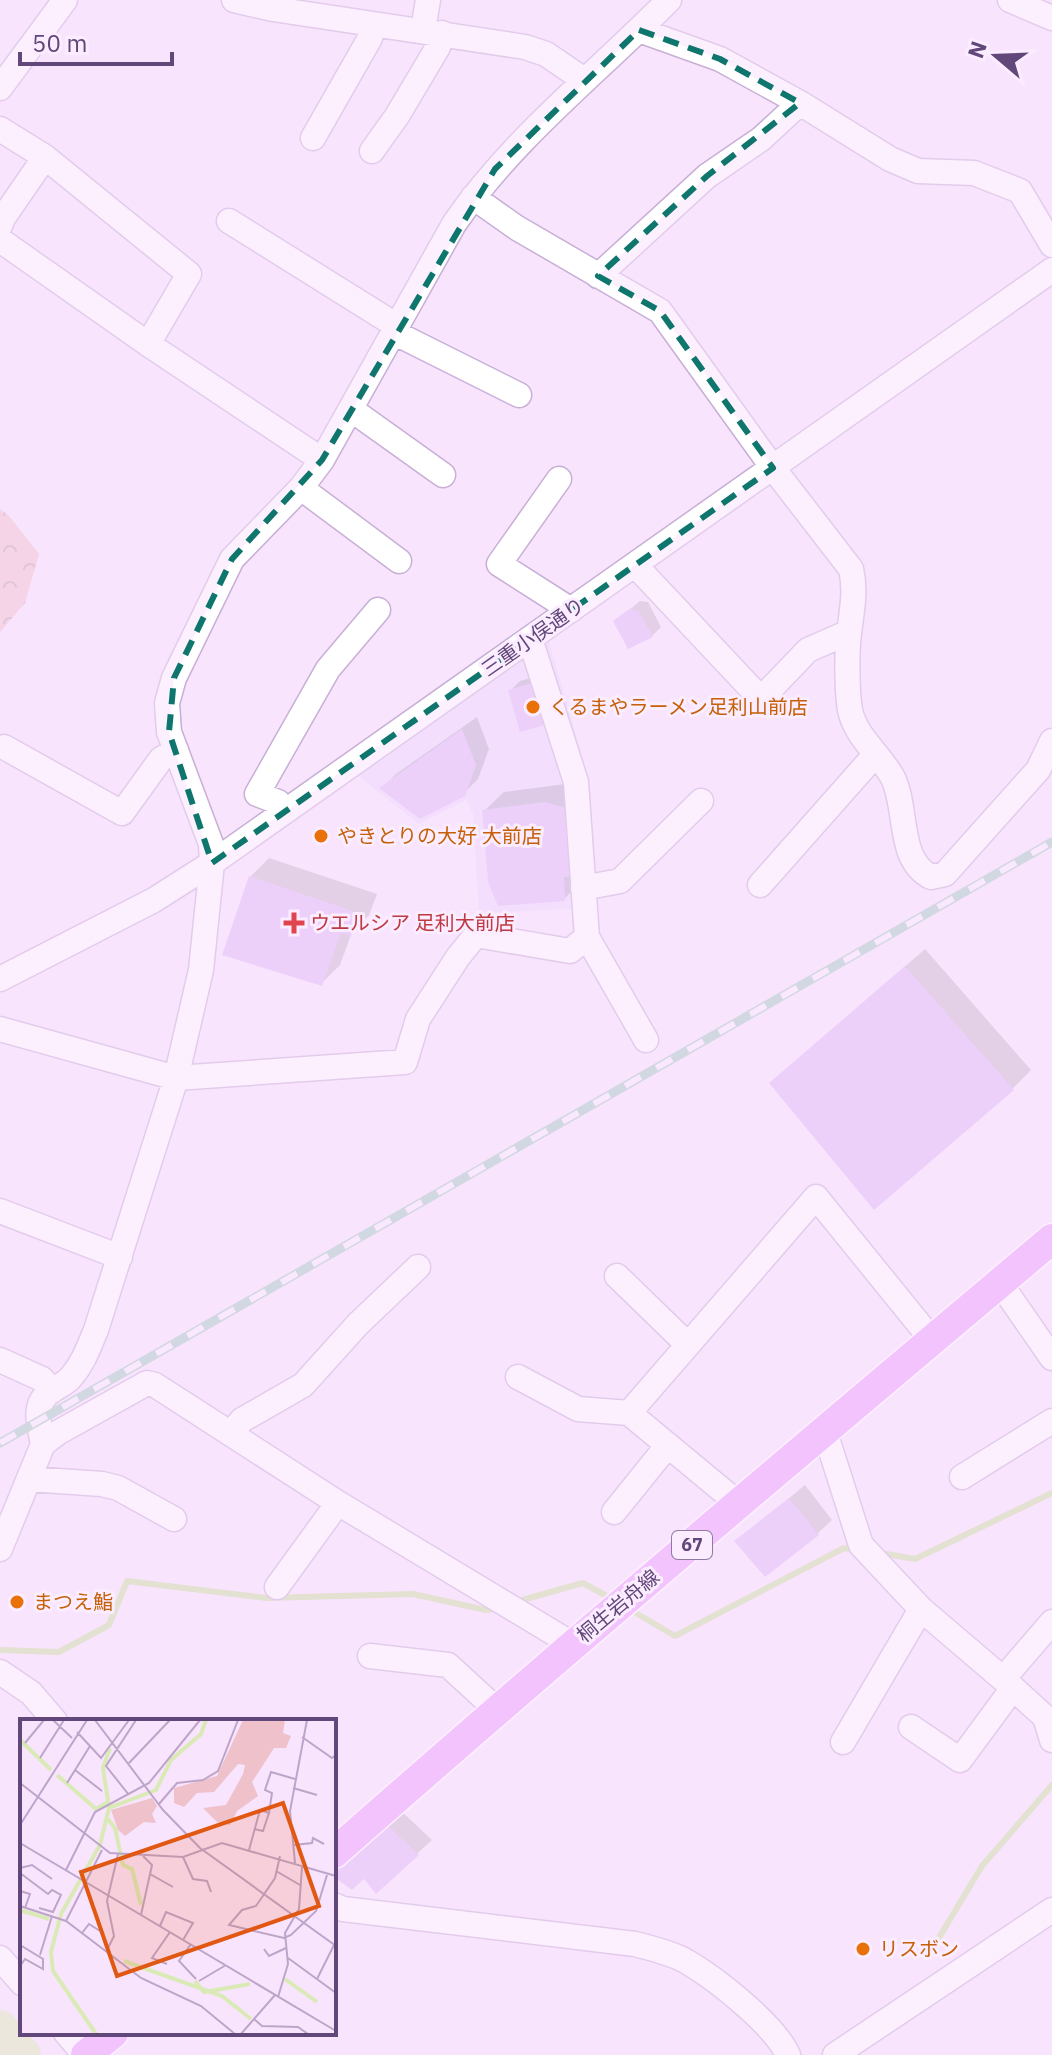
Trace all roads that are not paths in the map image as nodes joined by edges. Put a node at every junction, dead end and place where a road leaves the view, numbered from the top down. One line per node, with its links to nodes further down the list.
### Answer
1 (65, 0): 11 (street)
2 (234, 0): 6 (street)
3 (428, 0): 9 (street)
4 (669, 0): 8 (street)
5 (1010, 0): 7 (street)
6 (361, 15): 9 (street); 14 (street)
7 (1052, 18)
8 (639, 30): 10 (street); 12 (street)
9 (432, 32): 10 (street); 15 (street)
10 (584, 80): 17 (street)
11 (0, 88)
12 (800, 103): 21 (street); 23 (street)
13 (0, 129): 16 (street)
14 (313, 138)
15 (372, 151)
16 (45, 157): 19 (street); 25 (street)
17 (473, 197): 23 (street); 24 (street)
18 (229, 221): 24 (street)
19 (0, 226)
20 (0, 240): 25 (street)
21 (1052, 245)
22 (1052, 270): 29 (street, 三重小俣通り)
23 (598, 276): 29 (street)
24 (395, 329): 26 (street); 27 (street)
25 (148, 344): 28 (street)
26 (519, 395)
27 (352, 410): 28 (street); 30 (street)
28 (322, 460): 32 (street)
29 (773, 468): 34 (street, 三重小俣通り); 37 (street)
30 (443, 475)
31 (559, 479): 36 (street)
32 (301, 488): 33 (street); 41 (street)
33 (399, 561)
34 (635, 565): 36 (street, 三重小俣通り); 37 (street)
35 (378, 610): 44 (street)
36 (571, 610): 38 (street, 三重小俣通り)
37 (849, 632): 42 (street)
38 (530, 639): 44 (street, 三重小俣通り); 47 (street)
39 (1052, 741): 42 (street)
40 (4, 747): 41 (street)
41 (176, 750): 45 (street)
42 (875, 755): 46 (street)
43 (701, 801): 47 (street)
44 (286, 811): 45 (street, 三重小俣通り)
45 (212, 863): 49 (street, 三重小俣通り); 52 (street)
46 (760, 885)
47 (583, 888): 48 (street)
48 (587, 937): 51 (street); 52 (street)
49 (0, 979)
50 (0, 1029): 52 (street)
51 (646, 1040)
52 (176, 1078): 55 (street)
53 (0, 1211): 55 (street)
54 (1052, 1239): 58 (main road, 桐生岩舟線 / 67)
55 (120, 1257): 64 (street)
56 (418, 1267): 68 (street)
57 (617, 1276): 60 (street)
58 (1000, 1283): 59 (main road, 桐生岩舟線 / 67); 61 (street)
59 (932, 1340): 60 (street); 67 (main road, 桐生岩舟線 / 67)
60 (687, 1344): 65 (street)
61 (1052, 1358)
62 (0, 1360): 64 (street)
63 (518, 1377): 65 (street)
64 (52, 1391): 69 (street)
65 (629, 1413): 70 (street)
66 (1052, 1421): 71 (street)
67 (825, 1432): 74 (main road, 桐生岩舟線 / 67); 79 (street)
68 (231, 1433): 69 (street); 73 (street)
69 (43, 1444): 72 (street)
70 (668, 1445): 74 (street); 75 (street)
71 (962, 1477)
72 (29, 1479): 76 (street); 77 (street)
73 (338, 1503): 78 (street); 81 (street)
74 (740, 1505): 81 (main road, 桐生岩舟線 / 67)
75 (614, 1512)
76 (174, 1519)
77 (0, 1549)
78 (277, 1587)
79 (921, 1609): 84 (street); 89 (street)
80 (1052, 1622): 84 (street)
81 (572, 1644): 85 (main road, 桐生岩舟線 / 67)
82 (370, 1656): 85 (street)
83 (0, 1672): 86 (street)
84 (1008, 1684): 87 (street); 88 (street)
85 (497, 1710): 90 (main road, 桐生岩舟線 / 67)
86 (53, 1719)
87 (911, 1727)
88 (1052, 1740)
89 (843, 1742)
90 (336, 1851)
91 (336, 1906): 98 (street)
92 (1052, 1910): 99 (street)
93 (0, 1958): 94 (street)
94 (20, 1981)
95 (68, 2035): 97 (street)
96 (111, 2035): 97 (main road)
97 (86, 2055)
98 (788, 2055)
99 (835, 2055)

